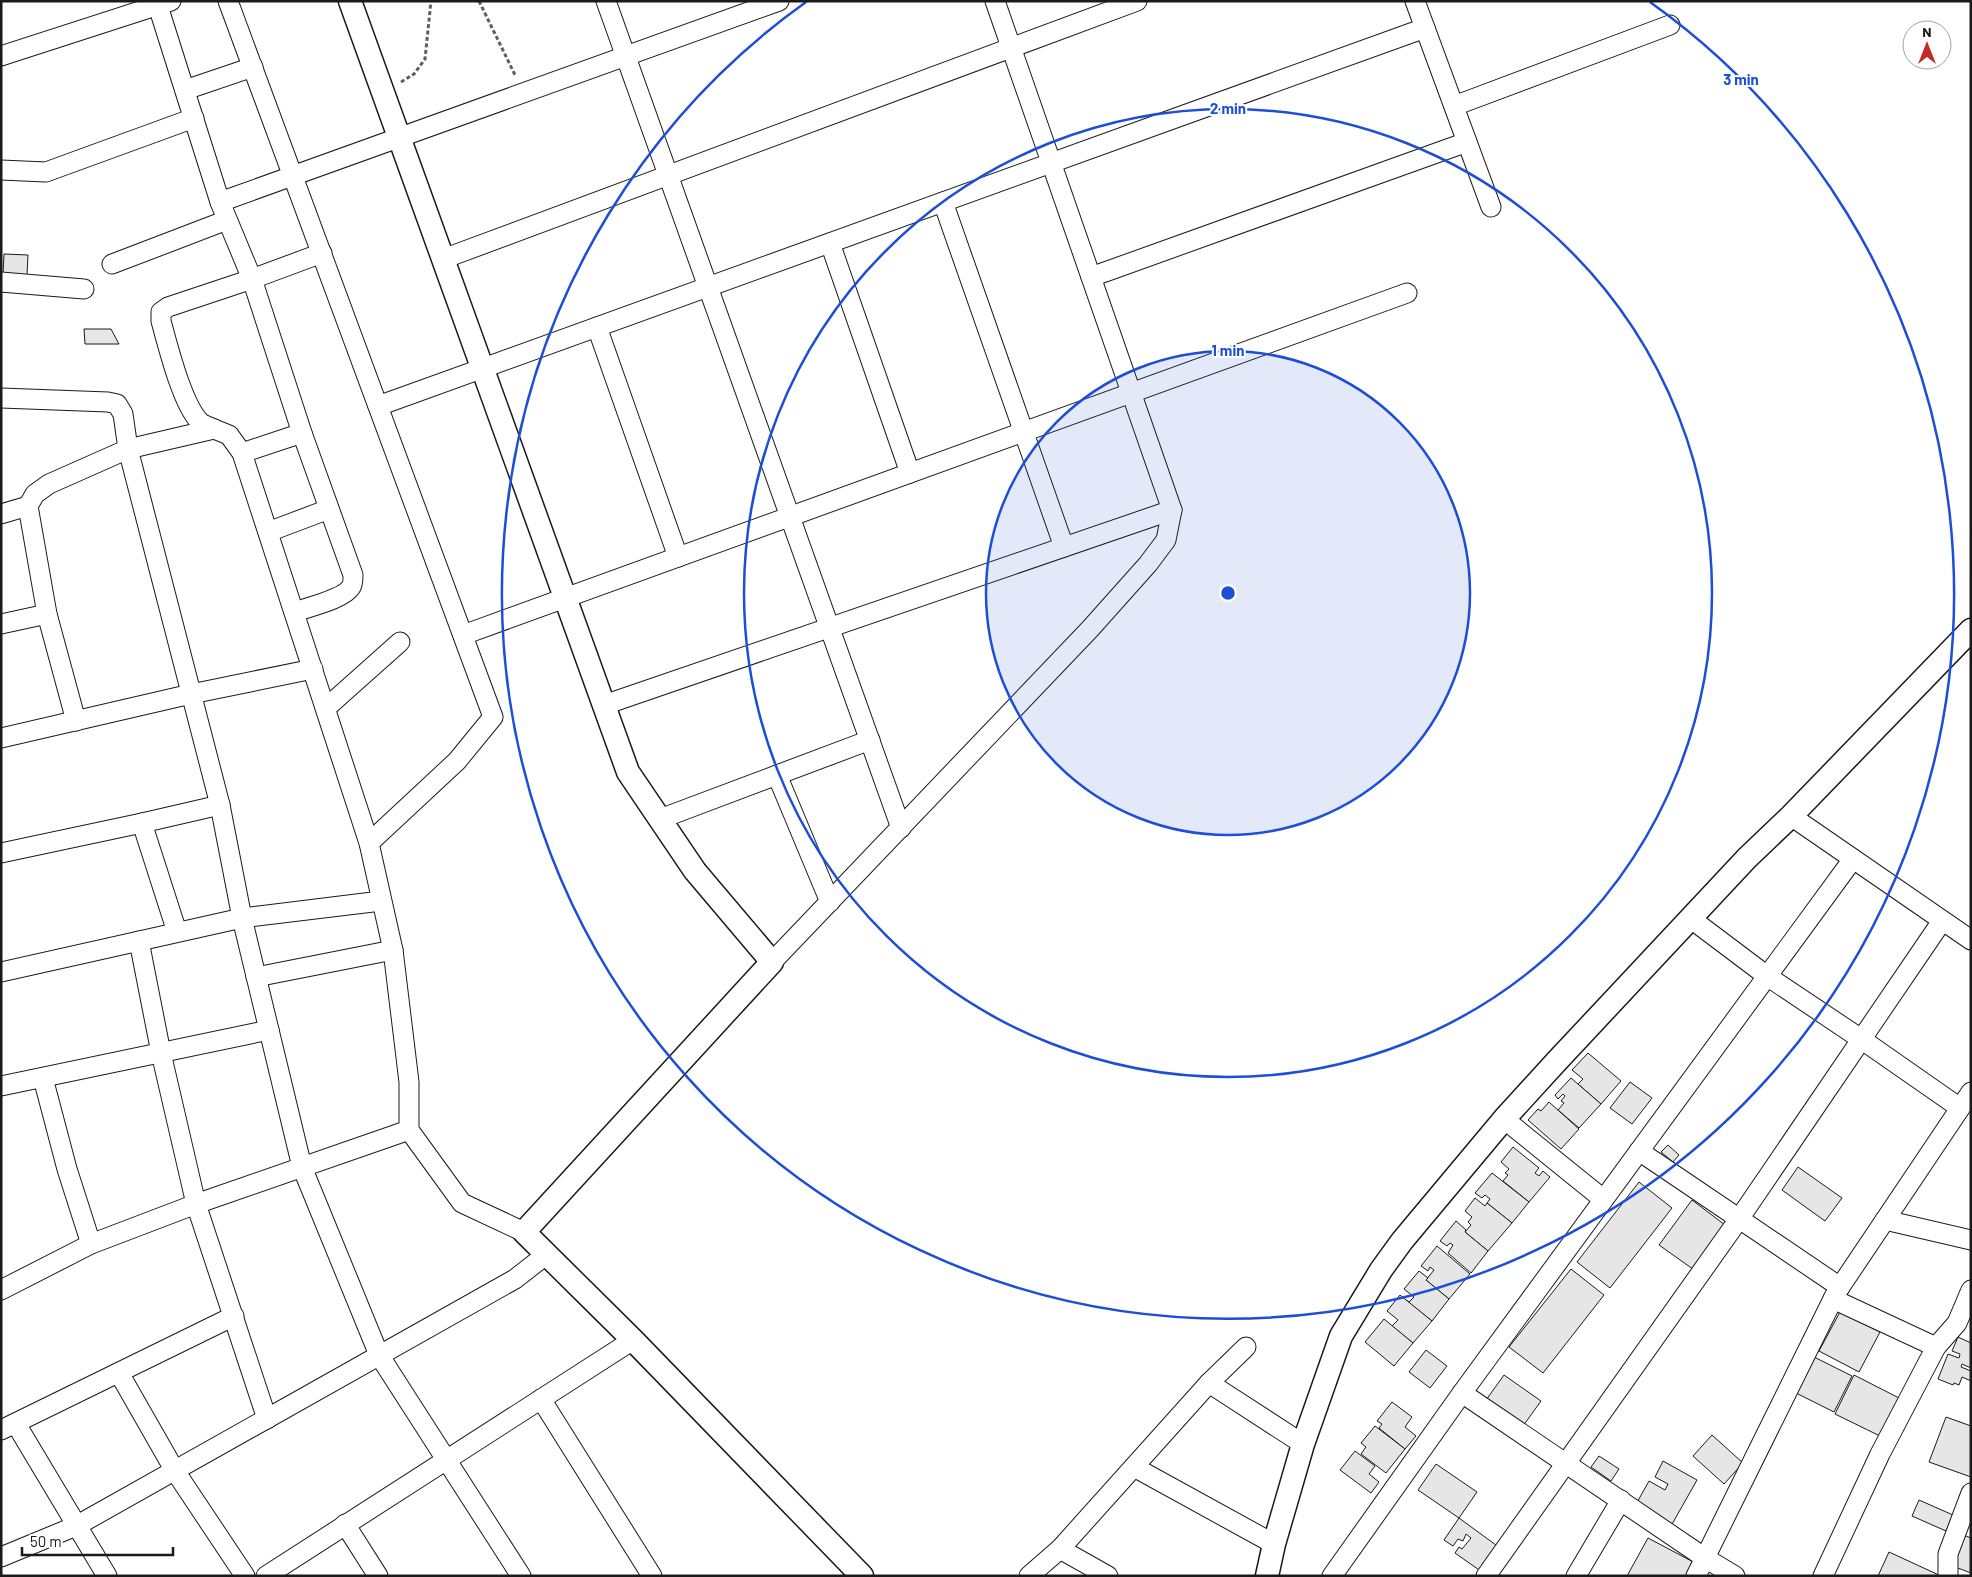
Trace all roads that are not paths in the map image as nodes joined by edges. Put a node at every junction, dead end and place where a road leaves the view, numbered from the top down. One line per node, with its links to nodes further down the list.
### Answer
1 (228, 1): 14 (street)
2 (350, 1): 18 (street)
3 (606, 1): 13 (street)
4 (779, 1): 13 (street)
5 (995, 1): 11 (street)
6 (1137, 1): 11 (street)
7 (1415, 1): 10 (street)
8 (165, 4): 12 (street); 15 (street)
9 (1670, 25): 16 (street)
10 (1425, 28): 16 (street); 20 (street)
11 (1011, 48): 20 (street); 22 (street)
12 (1, 56)
13 (626, 56): 18 (street); 22 (street)
14 (253, 68): 15 (street); 23 (street)
15 (184, 90): 17 (street)
16 (1454, 106): 19 (street)
17 (194, 118): 21 (street); 24 (street)
18 (399, 138): 23 (street); 30 (street)
19 (1467, 142): 26 (street); 32 (street)
20 (1051, 163): 25 (street); 32 (street)
21 (1, 170)
22 (668, 175): 30 (street); 35 (street)
23 (293, 176): 24 (street); 29 (street)
24 (220, 202): 27 (street)
25 (943, 202): 28 (street); 44 (street)
26 (1491, 207)
27 (227, 220): 31 (street); 33 (street)
28 (830, 243): 35 (street); 48 (street)
29 (322, 253): 33 (street); 42 (street)
30 (443, 259): 39 (street)
31 (112, 264)
32 (1091, 277): 40 (street)
33 (252, 279): 43 (street); 45 (street)
34 (1, 282): 36 (street)
35 (708, 287): 38 (street); 53 (street)
36 (84, 289)
37 (1407, 293): 40 (street)
38 (597, 327): 39 (street); 56 (street)
39 (483, 368): 42 (street); 57 (street)
40 (1131, 393): 44 (street); 51 (street)
41 (1, 398): 46 (street)
42 (378, 406): 63 (street)
43 (214, 429): 46 (street); 47 (street)
44 (1025, 431): 48 (street); 55 (street)
45 (302, 433): 47 (street); 50 (street)
46 (128, 449): 49 (street); 66 (street)
47 (242, 453): 54 (street)
48 (910, 473): 53 (street)
49 (28, 506): 52 (street); 59 (street)
50 (329, 509): 54 (street); 58 (street)
51 (1172, 510): 55 (street); 77 (street)
52 (1, 514)
53 (790, 516): 56 (street); 61 (street)
54 (268, 532): 58 (street)
55 (1064, 547): 61 (street)
56 (678, 557): 57 (street)
57 (565, 598): 63 (street); 67 (street)
58 (295, 612): 65 (street)
59 (47, 614): 60 (street); 69 (street)
60 (1, 624)
61 (830, 627): 67 (street); 71 (street)
62 (1971, 630): 74 (street)
63 (463, 635): 78 (street)
64 (400, 642): 68 (street)
65 (313, 669): 66 (street); 68 (street)
66 (191, 694): 69 (street); 73 (street)
67 (604, 705): 75 (street)
68 (326, 708): 78 (street)
69 (76, 721): 70 (street)
70 (1, 738)
71 (870, 740): 72 (street); 77 (street)
72 (777, 775): 75 (street); 82 (street)
73 (220, 805): 76 (street); 83 (street)
74 (1791, 816): 80 (street); 84 (street)
75 (660, 820): 90 (street)
76 (142, 824): 79 (street); 86 (street)
77 (902, 828): 82 (street)
78 (369, 843): 81 (street)
79 (1, 853)
80 (1853, 859): 85 (street); 92 (street)
81 (381, 901): 83 (street); 89 (street)
82 (830, 902): 90 (street)
83 (242, 918): 86 (street); 93 (street)
84 (1690, 918): 92 (street); 101 (street)
85 (1942, 921): 87 (street); 95 (street)
86 (177, 932): 88 (street)
87 (1971, 940)
88 (139, 941): 91 (street); 96 (street)
89 (393, 950): 93 (street); 102 (street)
90 (772, 962): 109 (street)
91 (1, 972)
92 (1767, 976): 95 (street); 103 (street)
93 (256, 977): 94 (street)
94 (269, 1030): 96 (street); 104 (street)
95 (1861, 1039): 100 (street); 107 (street)
96 (161, 1053): 97 (street); 106 (street)
97 (43, 1078): 98 (street); 111 (street)
98 (1, 1086)
99 (1971, 1092): 100 (street)
100 (1960, 1108): 108 (street)
101 (1504, 1120): 105 (street); 128 (street)
102 (409, 1130): 104 (street); 109 (street)
103 (1639, 1151): 105 (street); 107 (street)
104 (302, 1167): 106 (street); 121 (street)
105 (1603, 1200): 124 (street)
106 (196, 1204): 111 (street); 116 (street)
107 (1739, 1219): 115 (street); 130 (street)
108 (1885, 1220): 110 (street); 115 (street)
109 (524, 1232): 112 (street)
110 (1971, 1240)
111 (91, 1244): 113 (street)
112 (547, 1254): 118 (street); 121 (street)
113 (1, 1290)
114 (1971, 1290): 117 (street)
115 (1836, 1293): 119 (street); 140 (street)
116 (234, 1316): 122 (street); 126 (street)
117 (1964, 1327): 119 (street)
118 (633, 1340): 125 (street); 141 (street)
119 (1936, 1347): 156 (street)
120 (1246, 1348): 123 (street)
121 (379, 1355): 126 (street); 129 (street)
122 (119, 1373): 127 (street); 132 (street)
123 (1209, 1383): 128 (street); 131 (street)
124 (1462, 1393): 130 (street); 151 (street)
125 (541, 1399): 129 (street); 147 (street)
126 (267, 1419): 132 (street)
127 (9, 1427): 136 (street)
128 (1303, 1444): 137 (street)
129 (448, 1460): 135 (street); 146 (street)
130 (1566, 1463): 134 (street); 152 (street)
131 (1134, 1467): 137 (street); 138 (street)
132 (175, 1471): 136 (street); 143 (street)
133 (1971, 1493): 157 (street)
134 (1621, 1500): 140 (street); 153 (street)
135 (345, 1524): 144 (street); 145 (street)
136 (76, 1526): 139 (street); 142 (street)
137 (1274, 1544): 150 (street)
138 (1060, 1549): 148 (street); 149 (street)
139 (1, 1557)
140 (1705, 1558): 154 (street); 155 (street)
141 (859, 1575)
142 (107, 1576)
143 (245, 1576)
144 (266, 1576)
145 (378, 1576)
146 (521, 1576)
147 (652, 1576)
148 (1030, 1576)
149 (1108, 1576)
150 (1267, 1576)
151 (1332, 1576)
152 (1486, 1576)
153 (1576, 1576)
154 (1696, 1576)
155 (1736, 1576)
156 (1822, 1576)
157 (1948, 1576)

